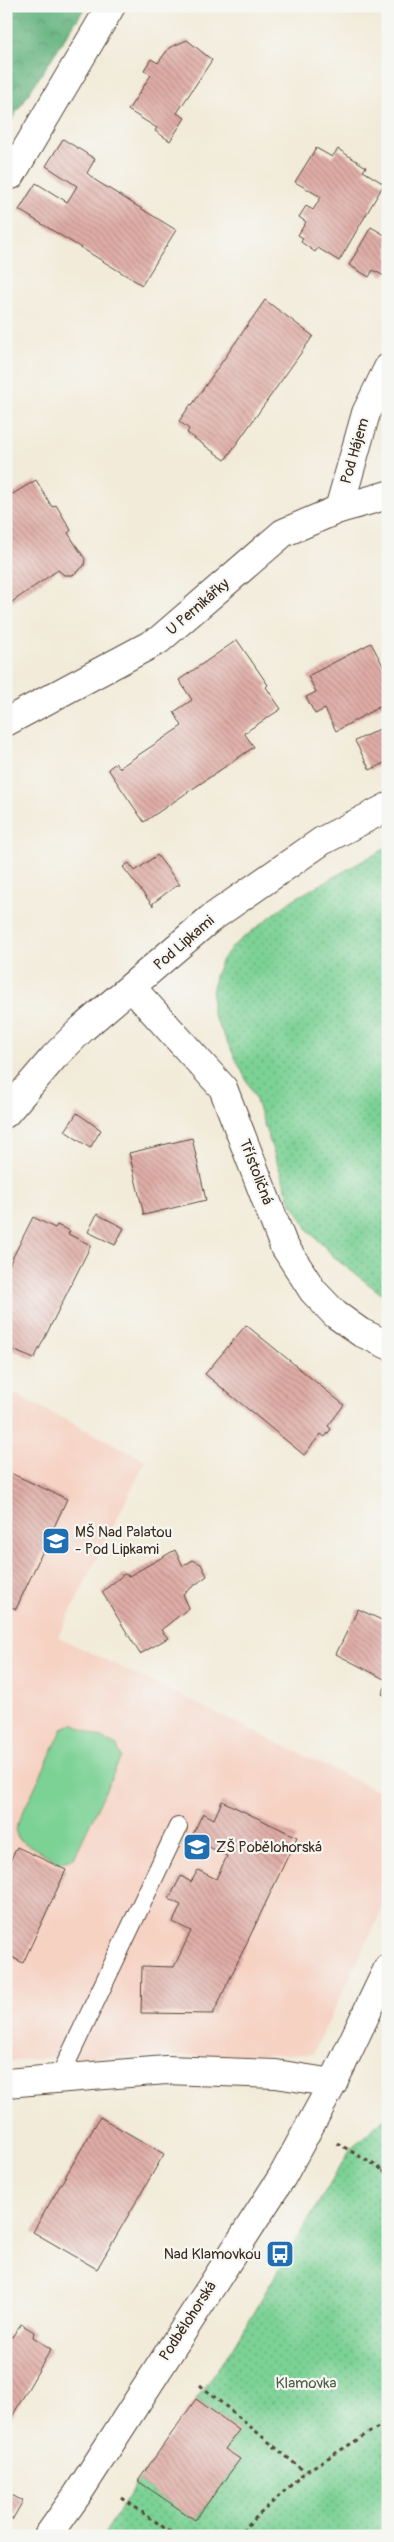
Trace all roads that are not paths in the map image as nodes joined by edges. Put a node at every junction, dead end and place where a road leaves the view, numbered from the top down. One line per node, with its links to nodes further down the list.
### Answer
1 (111, 6): 2 (street)
2 (10, 175)
3 (388, 368): 5 (street, Pod Hájem)
4 (388, 495): 5 (street, U Pernikářky)
5 (339, 509): 6 (street, U Pernikářky)
6 (6, 722)
7 (388, 808): 8 (street, Pod Lipkami)
8 (132, 988): 9 (street, Pod Lipkami); 10 (street, Třístoličná)
9 (6, 1113)
10 (388, 1345)
11 (178, 1827): 13 (lane)
12 (388, 1968): 15 (street, Podbělohorská)
13 (59, 2078): 14 (street); 15 (street)
14 (6, 2083)
15 (333, 2083): 16 (street, Podbělohorská)
16 (48, 2536)

